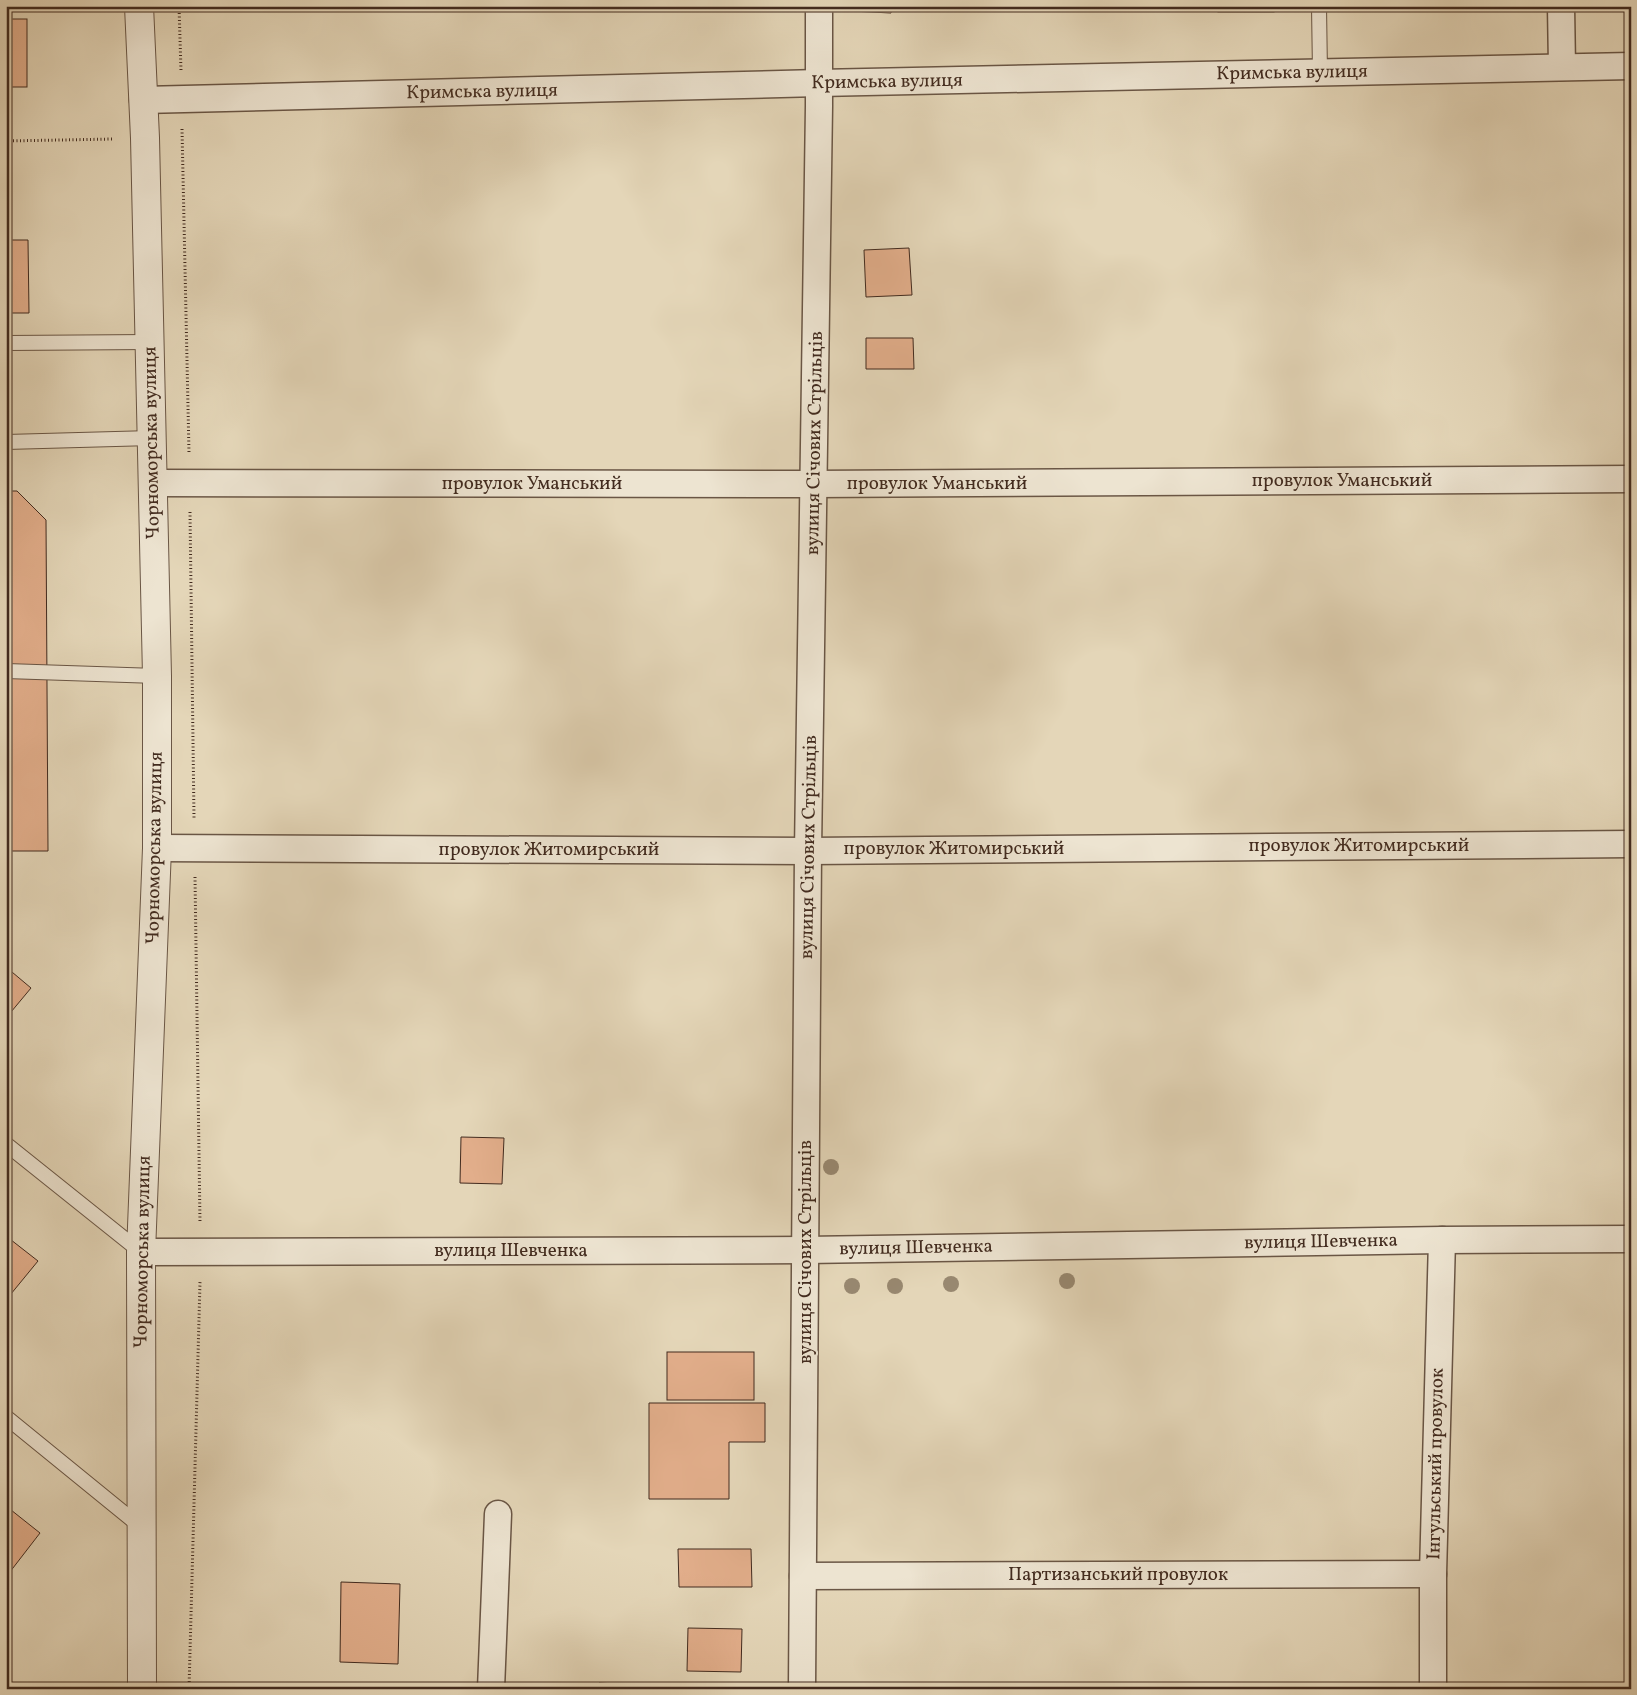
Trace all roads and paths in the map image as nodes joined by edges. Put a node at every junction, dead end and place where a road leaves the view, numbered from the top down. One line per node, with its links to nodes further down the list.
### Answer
1 (139, 6): 11 (street, Чорноморська вулиця)
2 (179, 6): 10 (path)
3 (819, 6): 9 (street, вулиця Січових Стрільців)
4 (1319, 6): 8 (lane)
5 (1561, 6): 7 (street)
6 (1631, 66): 7 (street, Кримська вулиця)
7 (1562, 67): 8 (street, Кримська вулиця)
8 (1320, 73): 9 (street, Кримська вулиця)
9 (819, 83): 10 (street, Кримська вулиця); 21 (street, вулиця Січових Стрільців)
10 (181, 99): 11 (street, Кримська вулиця); 20 (path)
11 (143, 100): 12 (street, Чорноморська вулиця)
12 (144, 138): 13 (path); 14 (street, Чорноморська вулиця)
13 (6, 141)
14 (150, 342): 15 (lane); 16 (street, Чорноморська вулиця)
15 (6, 343)
16 (152, 438): 17 (lane); 19 (street, Чорноморська вулиця)
17 (6, 442)
18 (1631, 479): 21 (street, провулок Уманський)
19 (152, 483): 20 (street, провулок Уманський); 23 (street, Чорноморська вулиця)
20 (190, 483): 21 (street, провулок Уманський); 26 (path)
21 (814, 484): 27 (street, вулиця Січових Стрільців)
22 (6, 671): 23 (lane)
23 (157, 676): 25 (street, Чорноморська вулиця)
24 (1631, 844): 27 (street, провулок Житомирський)
25 (157, 848): 26 (street, провулок Житомирський); 32 (street, Чорноморська вулиця)
26 (194, 848): 27 (street, провулок Житомирський); 33 (path)
27 (808, 851): 31 (street, вулиця Січових Стрільців)
28 (6, 1144): 32 (lane)
29 (1631, 1239): 30 (street, вулиця Шевченка)
30 (1442, 1240): 31 (street, вулиця Шевченка); 37 (street, Інгульський провулок)
31 (806, 1250): 33 (street, вулиця Шевченка); 38 (street, вулиця Січових Стрільців)
32 (141, 1252): 33 (street, вулиця Шевченка); 36 (street, Чорноморська вулиця)
33 (200, 1252): 40 (path)
34 (6, 1417): 36 (lane)
35 (498, 1514): 41 (street)
36 (142, 1528): 39 (street, Чорноморська вулиця)
37 (1433, 1574): 38 (street, Партизанський провулок); 43 (street, Інгульський провулок)
38 (803, 1576): 42 (street, вулиця Січових Стрільців)
39 (142, 1689)
40 (189, 1689)
41 (491, 1689)
42 (802, 1689)
43 (1433, 1689)

